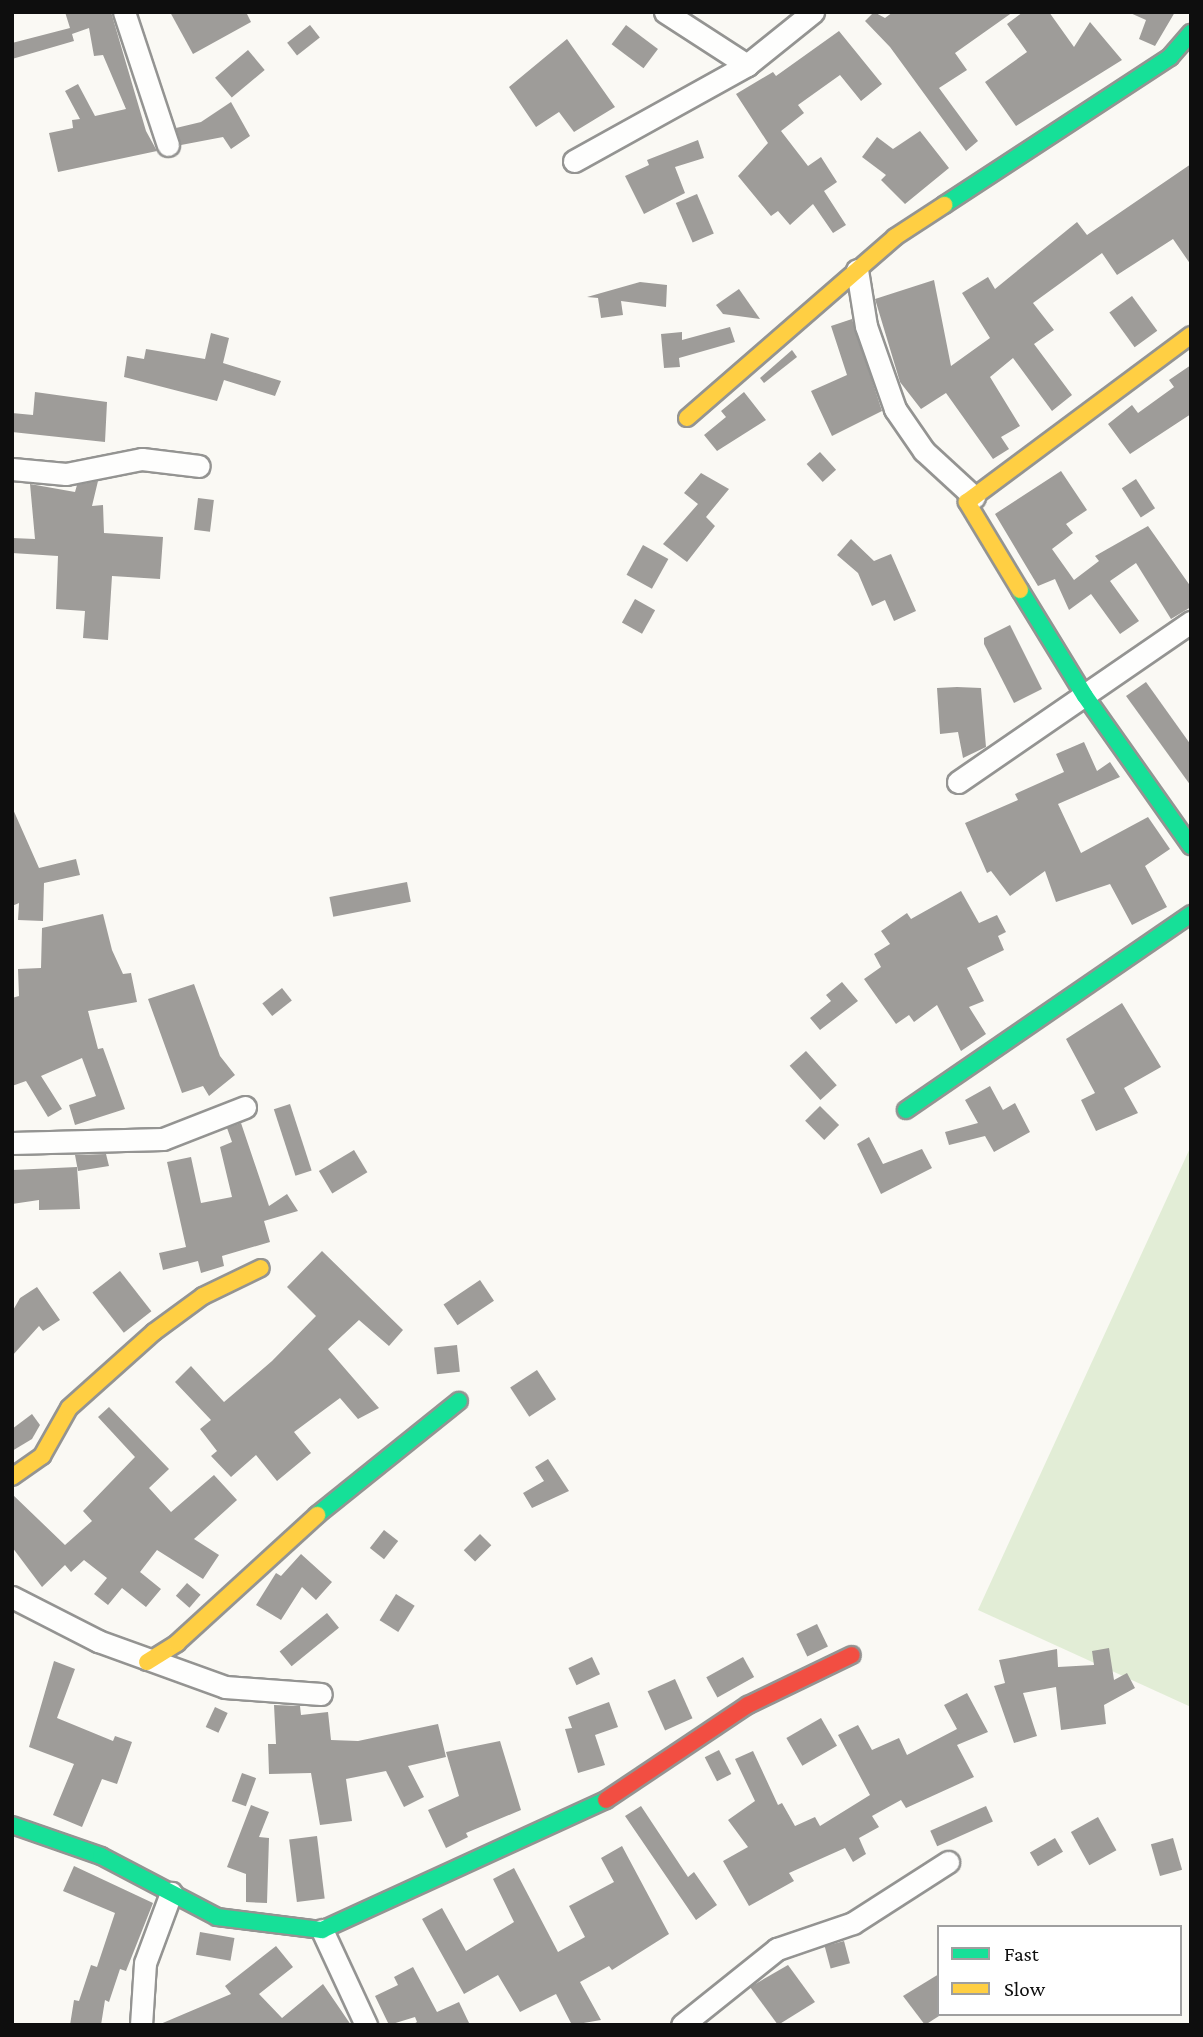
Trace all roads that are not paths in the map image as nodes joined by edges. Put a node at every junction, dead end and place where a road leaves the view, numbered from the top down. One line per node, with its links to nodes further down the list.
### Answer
1 (124, 12): 6 (street)
2 (664, 12): 5 (street)
3 (813, 12): 5 (street)
4 (1191, 33): 8 (street)
5 (747, 65): 7 (street)
6 (168, 145)
7 (574, 161)
8 (857, 270): 10 (street); 13 (street)
9 (1191, 335): 13 (street)
10 (687, 418)
11 (199, 466): 12 (street)
12 (12, 469)
13 (974, 497): 15 (street)
14 (1191, 622): 15 (street)
15 (1085, 696): 16 (street); 17 (street)
16 (958, 782)
17 (1191, 846)
18 (1191, 914): 20 (street)
19 (245, 1107): 21 (street)
20 (906, 1110)
21 (12, 1143)
22 (261, 1268): 24 (street)
23 (459, 1401): 27 (street)
24 (12, 1477)
25 (12, 1597): 27 (street)
26 (852, 1655): 32 (street)
27 (147, 1662): 28 (street)
28 (321, 1694)
29 (12, 1825): 31 (street)
30 (948, 1862): 35 (street)
31 (170, 1893): 32 (street); 33 (street)
32 (322, 1930): 34 (street)
33 (141, 2025)
34 (366, 2025)
35 (682, 2025)

